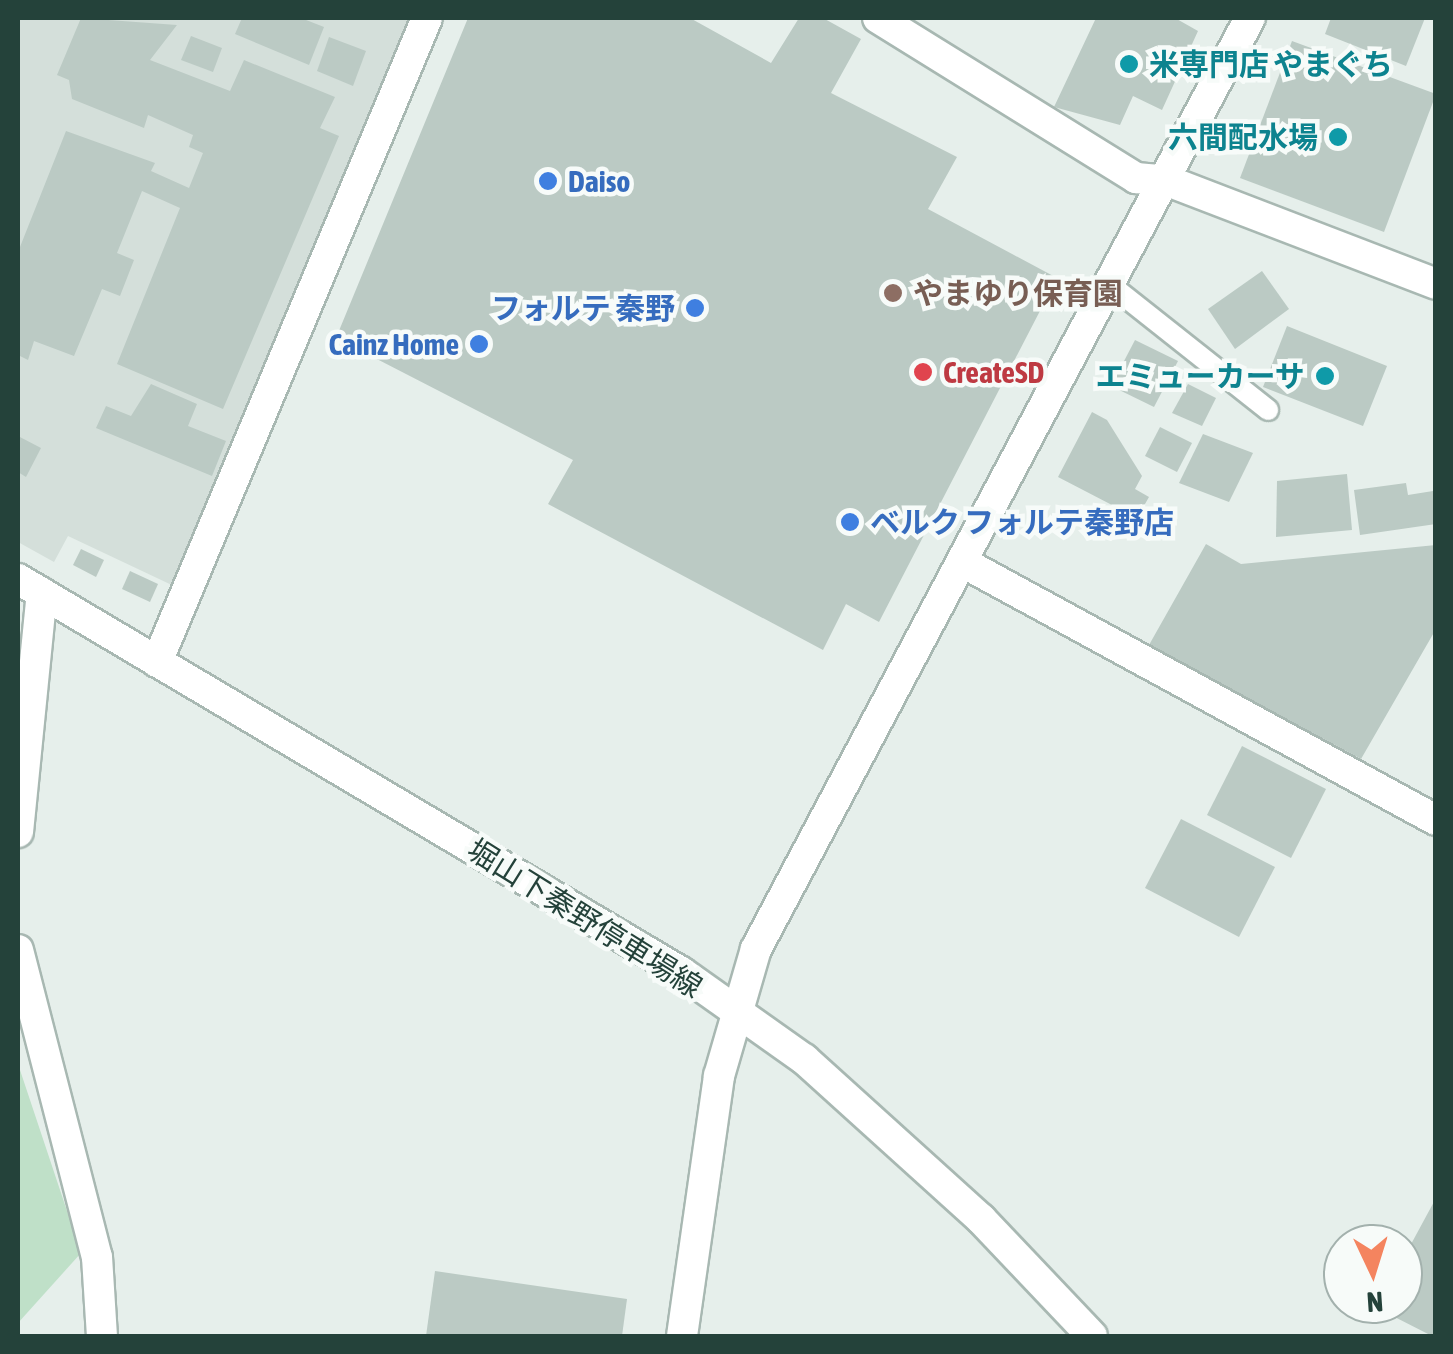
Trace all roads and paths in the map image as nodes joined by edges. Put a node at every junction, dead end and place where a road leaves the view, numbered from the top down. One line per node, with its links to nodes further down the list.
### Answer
1 (426, 18): 10 (street)
2 (878, 18): 4 (street)
3 (1250, 18): 4 (street)
4 (1168, 181): 5 (street); 6 (street)
5 (1436, 284)
6 (1112, 287): 7 (lane); 8 (street)
7 (1268, 410)
8 (966, 564): 11 (street); 14 (street)
9 (30, 586): 10 (street, 堀山下秦野停車場線); 12 (street)
10 (157, 662): 14 (street, 堀山下秦野停車場線)
11 (1436, 820)
12 (18, 832)
13 (18, 950): 15 (street)
14 (734, 1014): 16 (street); 17 (street, 堀山下秦野停車場線)
15 (102, 1336)
16 (682, 1336)
17 (1092, 1336)

